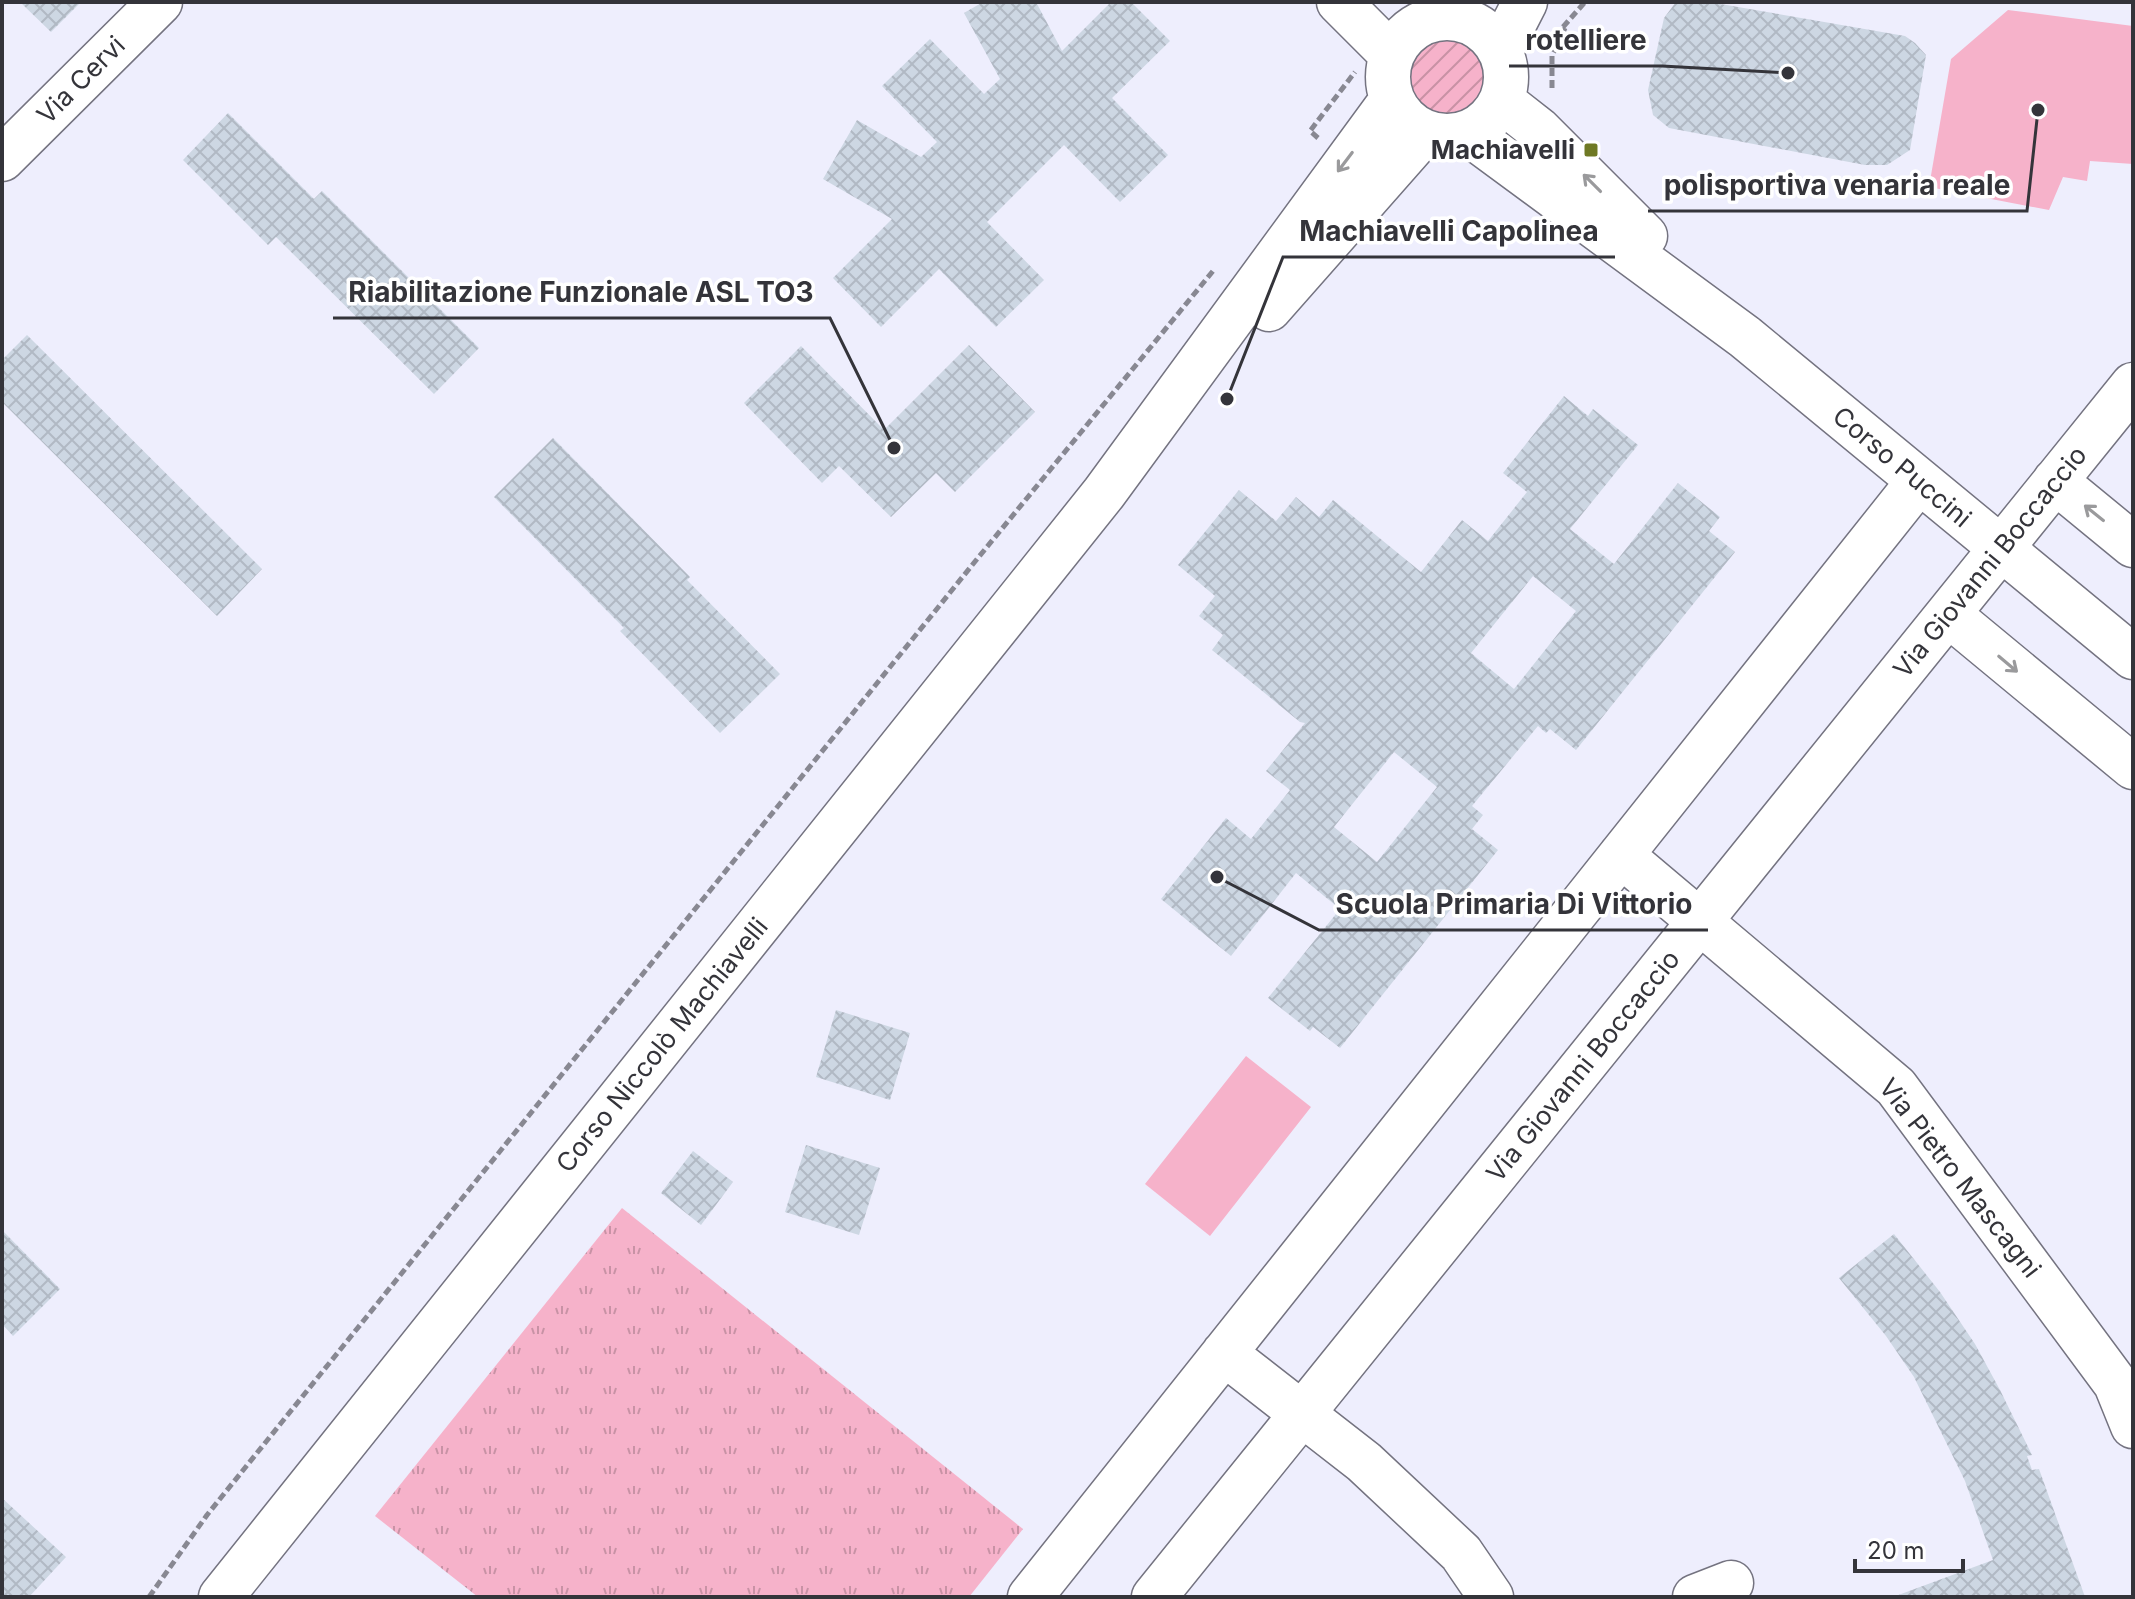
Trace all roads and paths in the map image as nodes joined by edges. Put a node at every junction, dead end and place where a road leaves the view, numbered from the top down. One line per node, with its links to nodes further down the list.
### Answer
1 (160, 2): 11 (street, Via Cervi)
2 (1339, 2): 6 (street)
3 (1525, 2): 5 (street)
4 (1439, 11): 5 (street); 6 (street)
5 (1501, 49): 8 (street)
6 (1392, 55): 7 (street)
7 (1392, 100): 9 (street); 17 (street, Corso Niccolò Machiavelli, one-way to 17)
8 (1502, 101): 10 (street); 13 (street, one-way to 8)
9 (1425, 132): 10 (street); 17 (street, Corso Niccolò Machiavelli)
10 (1468, 133): 13 (street)
11 (2, 159)
12 (1221, 261): 29 (path)
13 (1745, 337): 15 (street, Corso Puccini)
14 (2133, 385): 16 (street, Via Giovanni Boccaccio)
15 (1919, 481): 19 (street, Corso Puccini); 23 (street)
16 (2055, 481): 18 (street, one-way to 16); 19 (street, Via Giovanni Boccaccio)
17 (1104, 493): 30 (street, Corso Niccolò Machiavelli)
18 (2133, 545)
19 (2001, 548): 20 (street, Via Giovanni Boccaccio); 21 (street, Corso Puccini)
20 (1948, 614): 22 (street, one-way to 22); 24 (street, Via Giovanni Boccaccio)
21 (2133, 657)
22 (2133, 767)
23 (1621, 855): 24 (street, Via Pietro Mascagni); 25 (street)
24 (1700, 921): 26 (street, Via Pietro Mascagni); 27 (street, Via Giovanni Boccaccio)
25 (1224, 1353): 27 (street); 31 (street)
26 (2125, 1380): 28 (street, Via Pietro Mascagni)
27 (1301, 1414): 32 (street, Via Giovanni Boccaccio); 33 (street)
28 (2133, 1426)
29 (149, 1597)
30 (221, 1597)
31 (1030, 1597)
32 (1154, 1597)
33 (1491, 1597)

